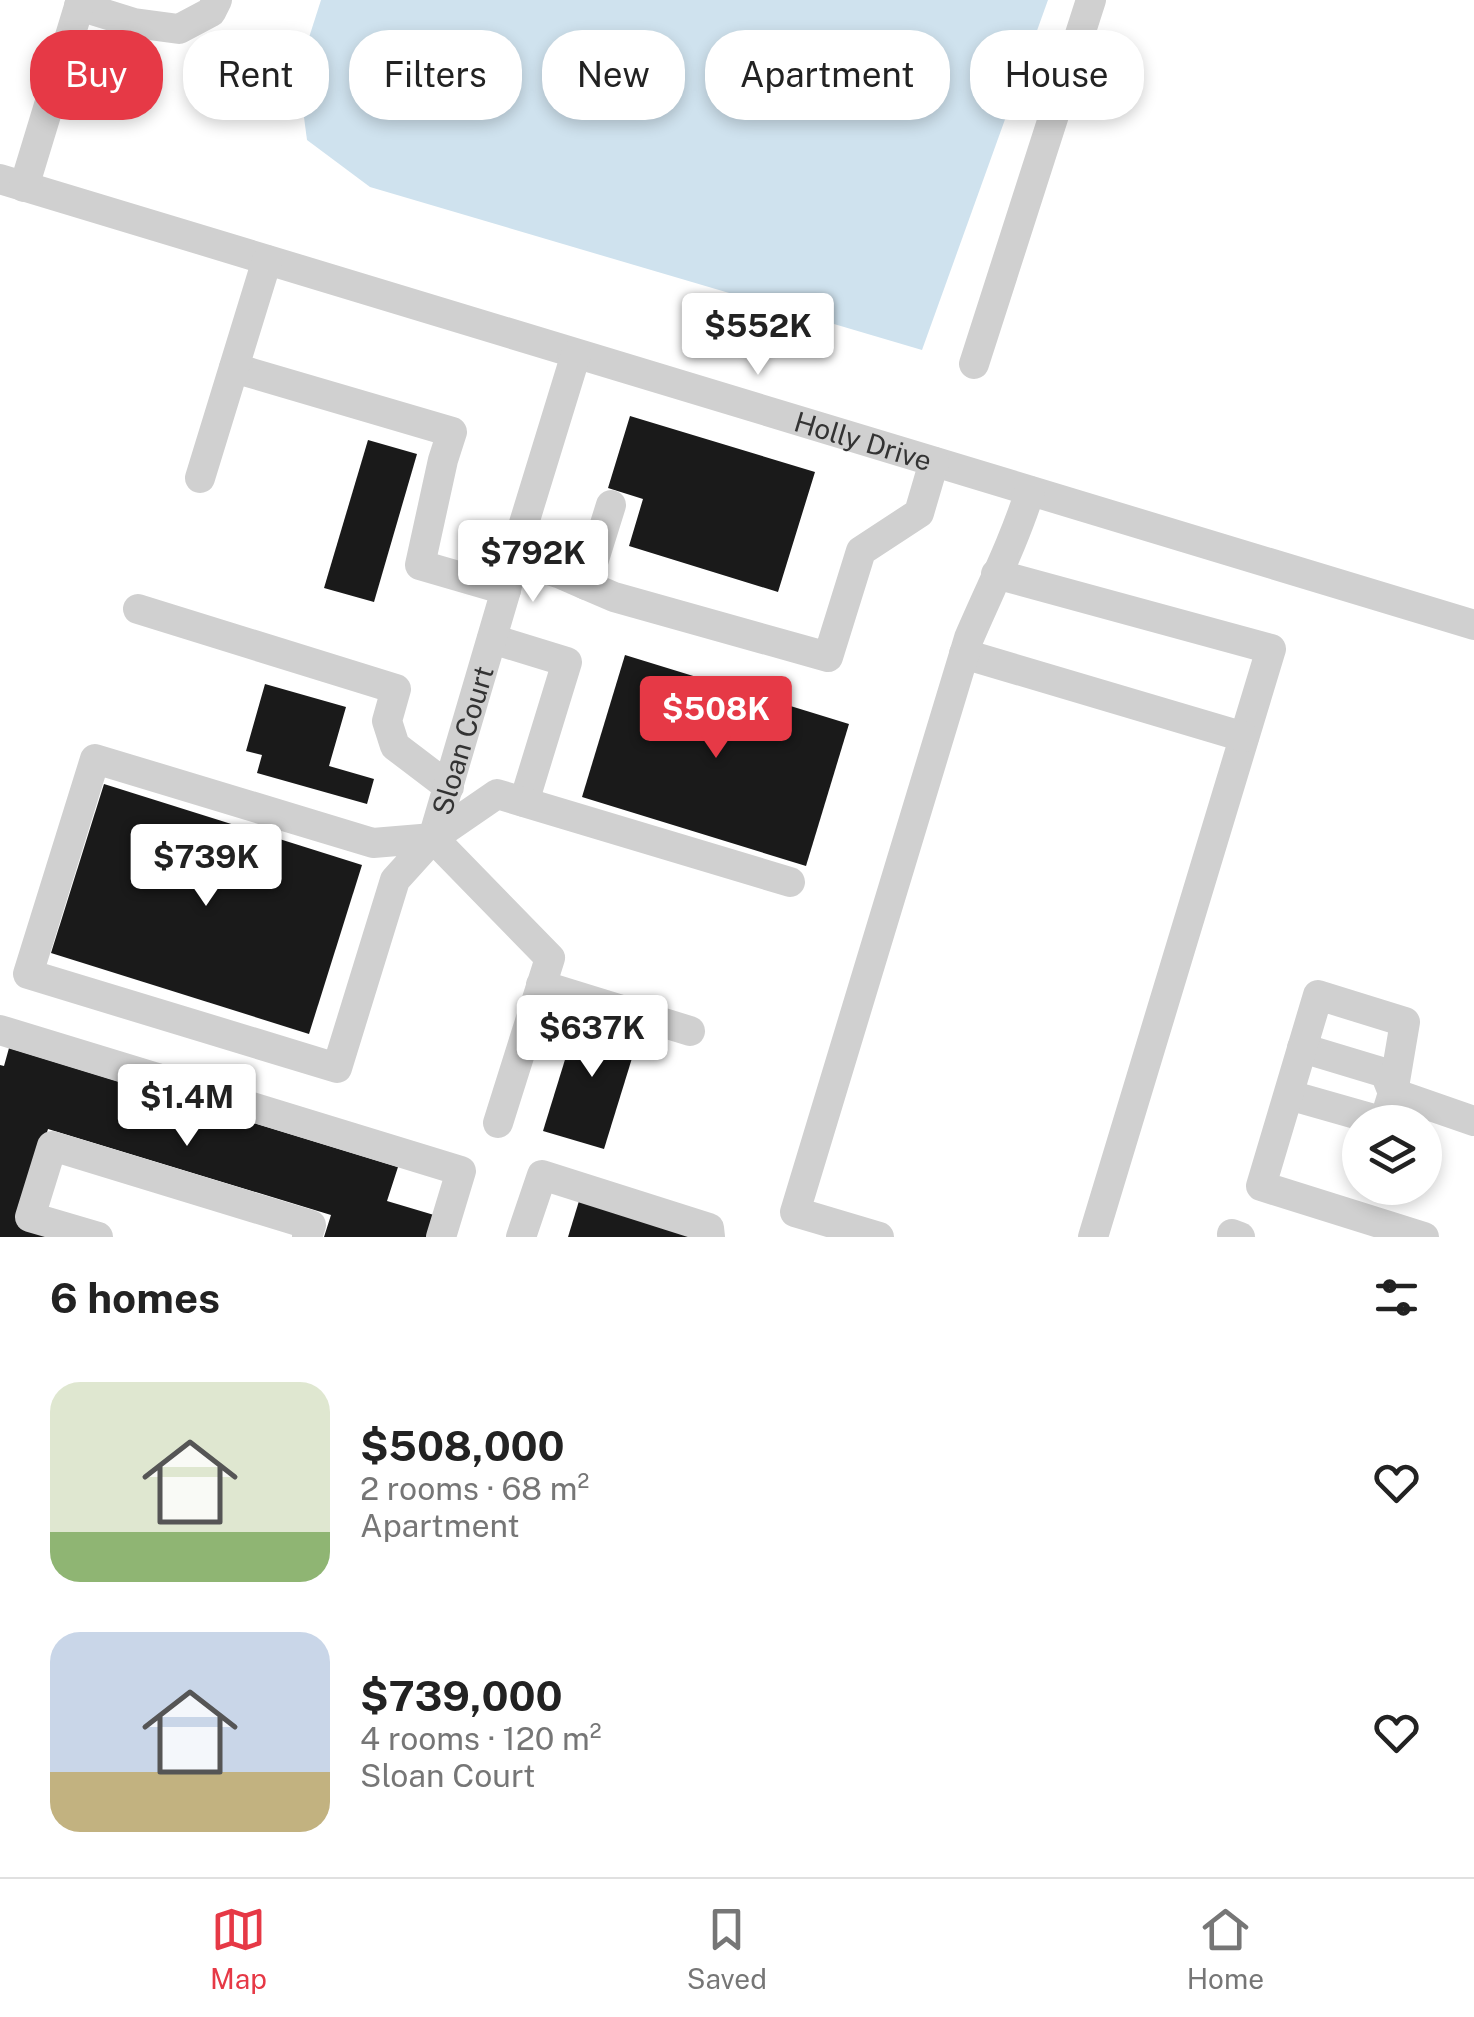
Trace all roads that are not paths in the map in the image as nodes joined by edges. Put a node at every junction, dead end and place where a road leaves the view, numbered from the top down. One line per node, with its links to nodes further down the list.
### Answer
1 (217, 0): 3 (street)
2 (1091, 0): 7 (street)
3 (80, 3): 4 (street)
4 (12, 183): 5 (street, Holly Drive)
5 (266, 260): 6 (street, Holly Drive); 8 (street)
6 (576, 354): 9 (street, Holly Drive); 13 (street, Sloan Court)
7 (974, 364)
8 (234, 368): 10 (street); 16 (street)
9 (934, 462): 11 (street, Holly Drive); 15 (street)
10 (200, 478)
11 (1030, 491): 14 (street); 18 (street, Holly Drive)
12 (610, 505): 15 (street)
13 (513, 559): 15 (street); 16 (street, Sloan Court)
14 (996, 574): 20 (street); 21 (street)
15 (586, 585)
16 (506, 590): 19 (street, Sloan Court)
17 (138, 609): 22 (street)
18 (1474, 625)
19 (492, 639): 22 (street, Sloan Court); 23 (street)
20 (964, 654): 21 (street); 42 (street)
21 (1244, 737): 43 (street)
22 (449, 786): 24 (street, Sloan Court)
23 (524, 802): 24 (street); 25 (street)
24 (433, 838): 24 (street); 26 (street)
25 (790, 882)
26 (541, 986): 28 (street); 36 (street)
27 (0, 1030): 39 (street)
28 (690, 1031)
29 (1302, 1048): 30 (street); 32 (street); 33 (street)
30 (1289, 1094): 31 (street); 44 (street)
31 (1346, 1105)
32 (1387, 1105)
33 (1389, 1105)
34 (1442, 1118): 35 (street)
35 (1474, 1121)
36 (498, 1123)
37 (98, 1237): 38 (street)
38 (307, 1237)
39 (441, 1237)
40 (521, 1237): 41 (street)
41 (710, 1237)
42 (879, 1237)
43 (1093, 1237)
44 (1424, 1237)

